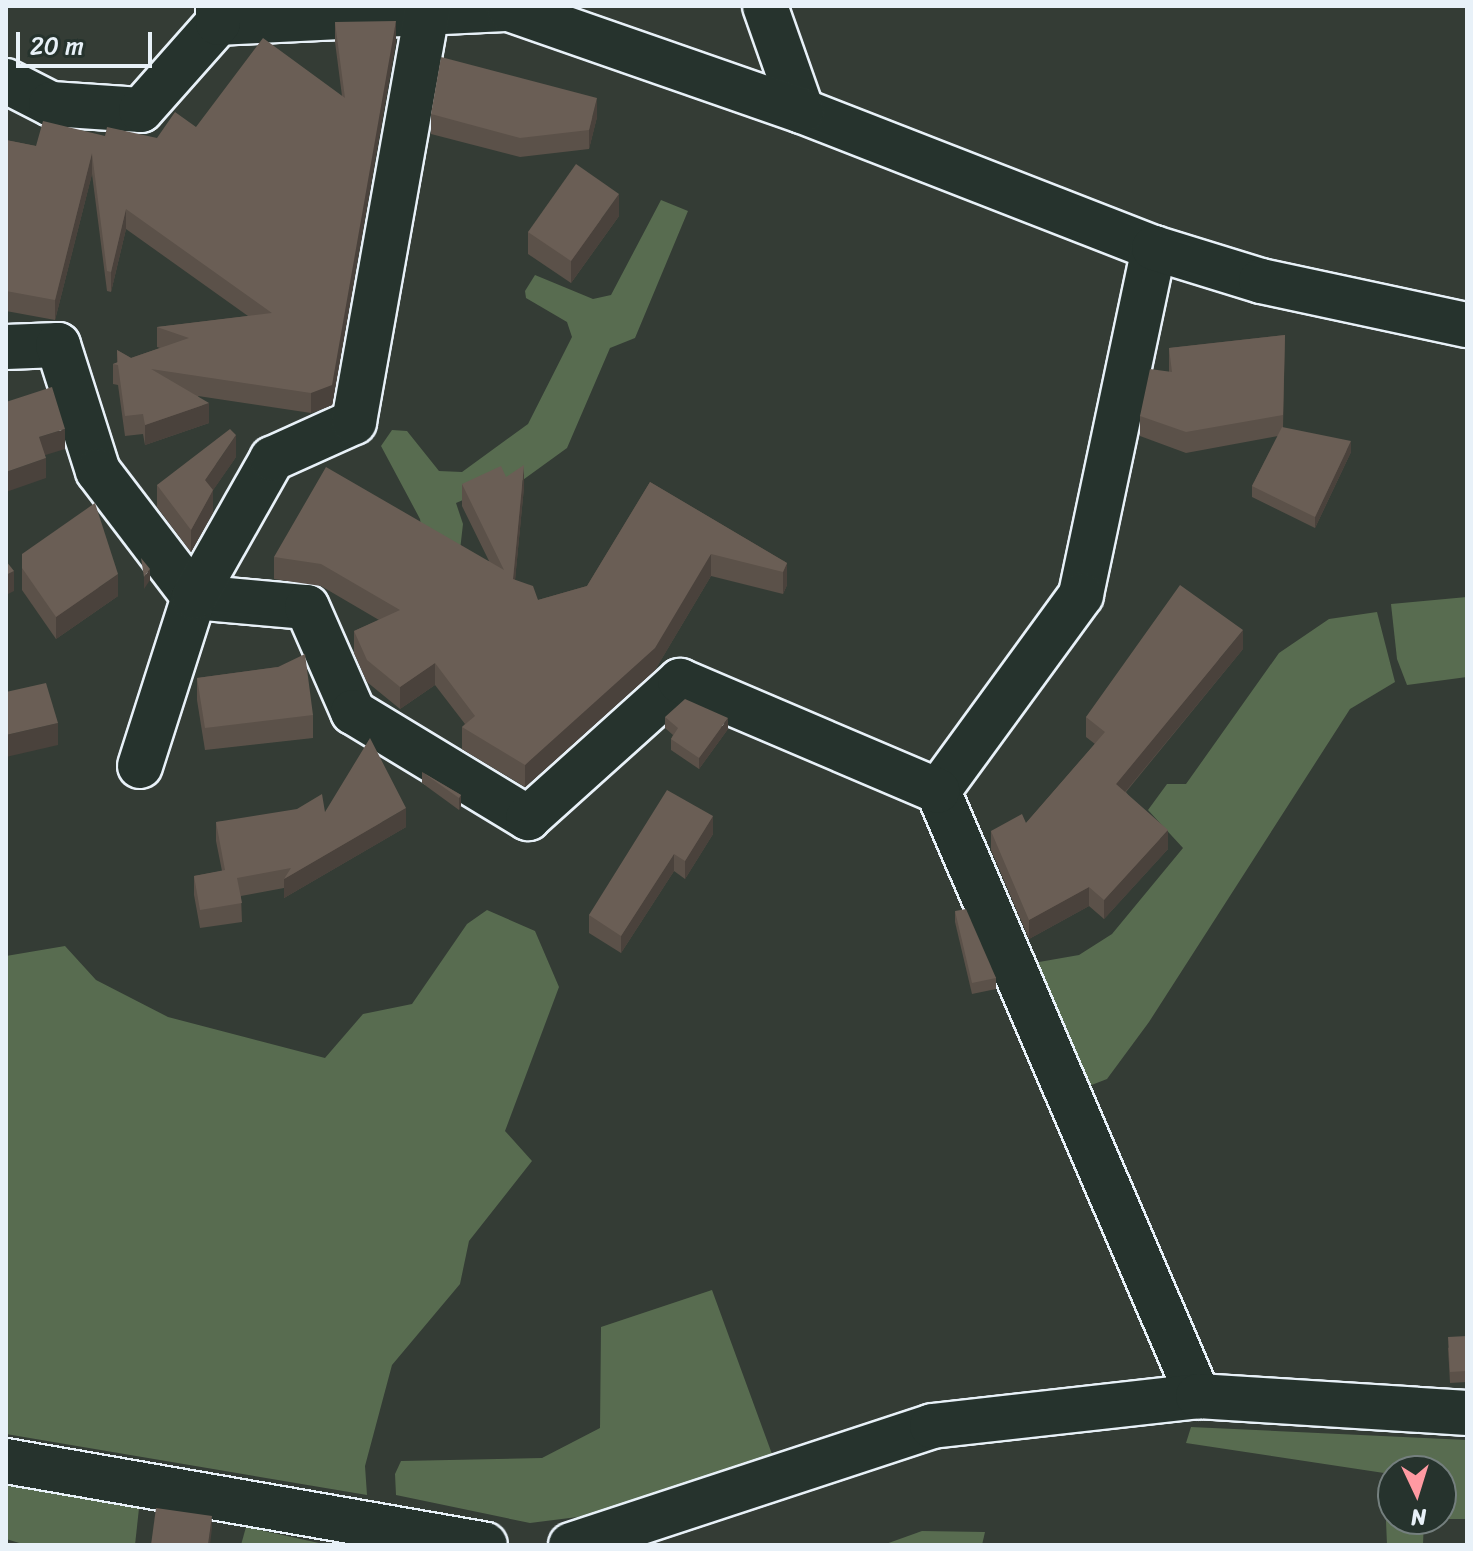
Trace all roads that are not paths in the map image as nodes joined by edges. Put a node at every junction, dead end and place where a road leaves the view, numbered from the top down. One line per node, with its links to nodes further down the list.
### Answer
1 (765, 6): 5 (street)
2 (429, 9): 3 (street); 5 (street); 9 (street)
3 (218, 14): 4 (street)
4 (6, 81)
5 (802, 111): 6 (street)
6 (1154, 248): 7 (street); 11 (street)
7 (1467, 325)
8 (6, 347): 9 (street)
9 (194, 597): 10 (street); 11 (street)
10 (140, 766)
11 (938, 791): 12 (street)
12 (1198, 1396): 13 (street); 16 (street)
13 (1467, 1413)
14 (6, 1461): 15 (street)
15 (485, 1545)
16 (571, 1545)

